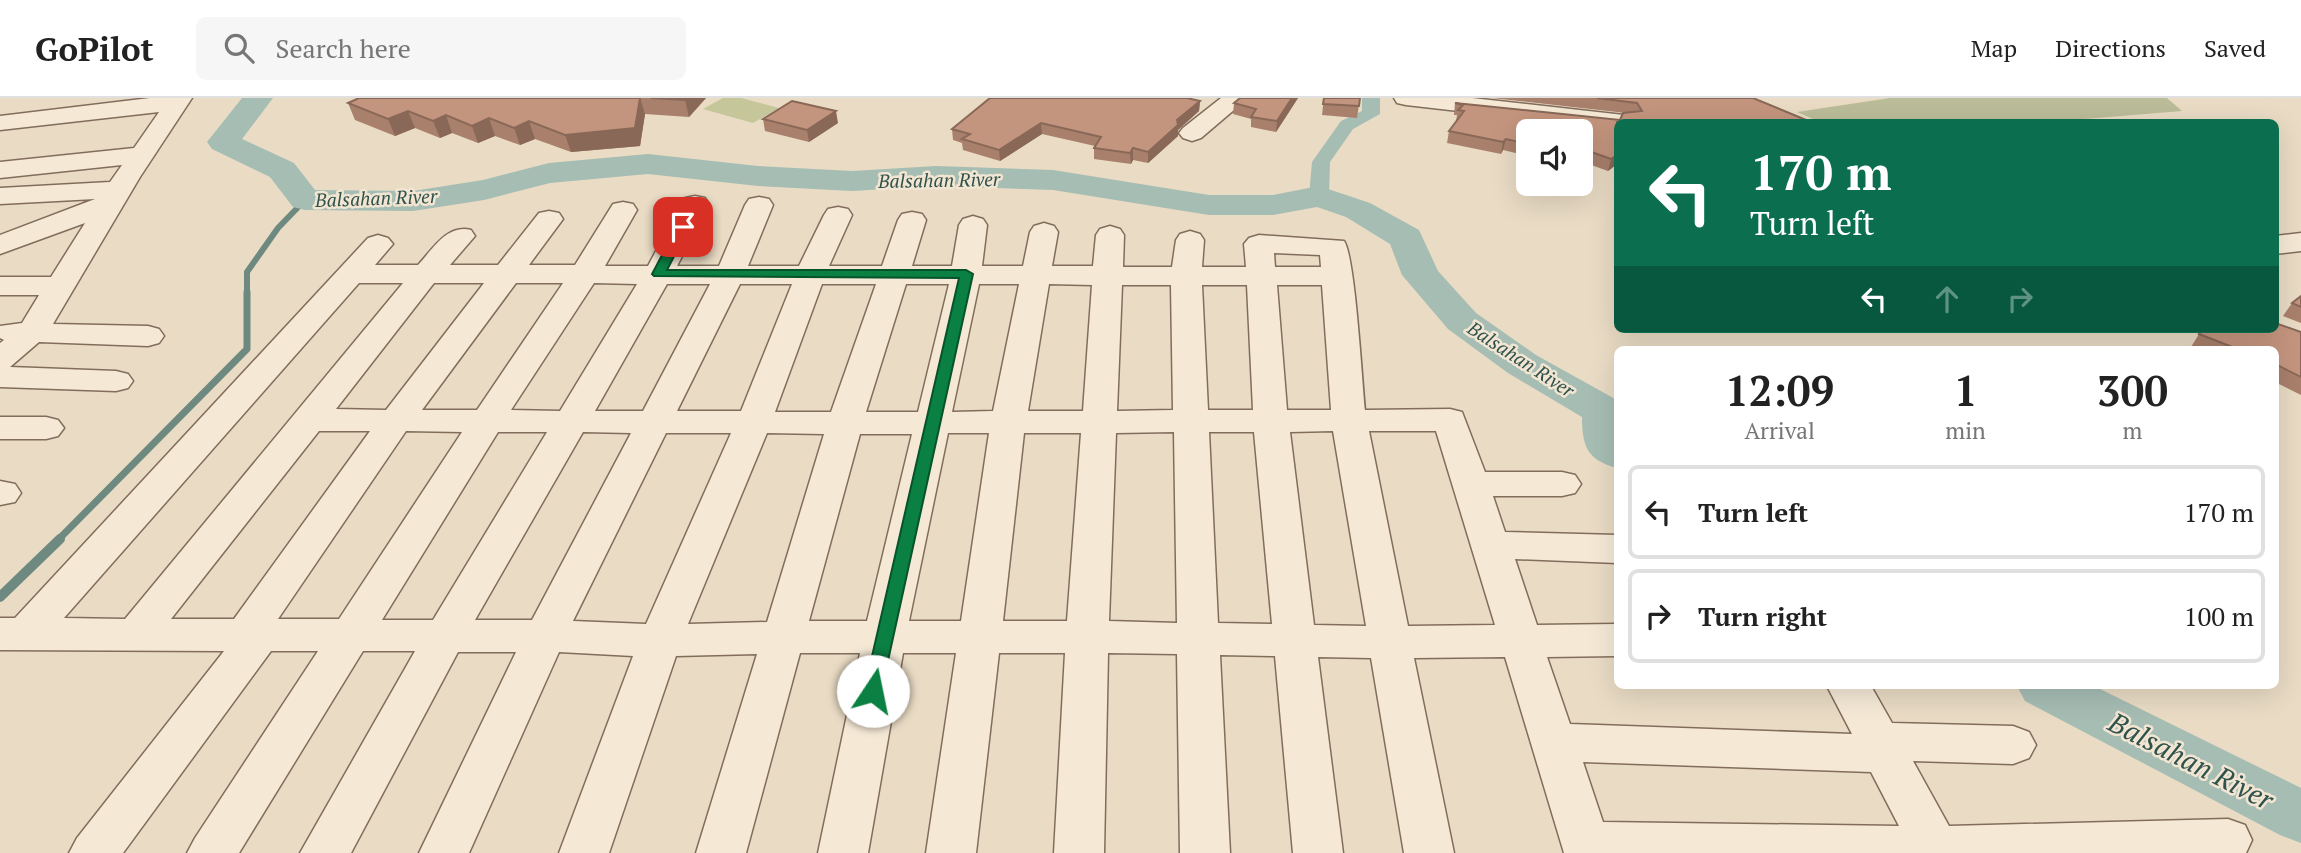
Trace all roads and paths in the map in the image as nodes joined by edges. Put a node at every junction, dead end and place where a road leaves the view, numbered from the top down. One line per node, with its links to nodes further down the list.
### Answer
1 (1407, 98): 4 (street)
2 (179, 100): 6 (street); 9 (street)
3 (1193, 100): 5 (street)
4 (1462, 100): 7 (street)
5 (1230, 102): 10 (street)
6 (43, 108): 8 (street); 12 (street)
7 (1614, 121)
8 (0, 123)
9 (160, 128): 11 (street); 12 (street)
10 (1192, 133)
11 (142, 155): 12 (street); 13 (street)
12 (4, 167): 13 (street)
13 (115, 197): 27 (street); 42 (street)
14 (695, 204): 34 (street)
15 (759, 205): 35 (street)
16 (622, 210): 29 (street)
17 (838, 215): 30 (street)
18 (549, 219): 33 (street)
19 (912, 220): 36 (street)
20 (973, 225): 37 (street)
21 (1044, 232): 38 (street)
22 (1111, 235): 39 (street)
23 (461, 236): 32 (street)
24 (2301, 242): 26 (street)
25 (378, 244): 31 (street)
26 (2279, 245)
27 (0, 246)
28 (1188, 257): 39 (street); 40 (street); 55 (street)
29 (586, 272): 33 (street); 34 (street); 51 (street)
30 (811, 273): 35 (street); 36 (street); 54 (street)
31 (353, 274): 32 (street); 68 (street)
32 (426, 274): 33 (street); 50 (street)
33 (506, 274): 49 (street)
34 (658, 274): 35 (street); 57 (street)
35 (730, 274): 58 (street)
36 (893, 274): 37 (street); 59 (street)
37 (966, 274): 38 (street); 60 (street)
38 (1034, 274): 39 (street); 61 (street)
39 (1108, 274): 52 (street)
40 (1263, 274): 53 (street); 56 (street)
41 (0, 286): 42 (street)
42 (60, 286): 44 (street)
43 (0, 331): 44 (street)
44 (32, 332): 45 (street); 46 (street)
45 (148, 336)
46 (0, 360)
47 (0, 377): 48 (street)
48 (116, 381)
49 (397, 419): 50 (street); 51 (street); 70 (street)
50 (311, 420): 69 (street)
51 (486, 421): 57 (street); 71 (street)
52 (1100, 421): 55 (street); 61 (street); 75 (street)
53 (1349, 421): 56 (street); 64 (street); 83 (street)
54 (754, 422): 58 (street); 59 (street); 80 (street)
55 (1191, 422): 56 (street); 78 (street)
56 (1271, 422): 79 (street)
57 (571, 423): 58 (street); 72 (street)
58 (654, 423): 73 (street)
59 (845, 423): 60 (street); 74 (street)
60 (932, 423): 61 (street); 76 (street)
61 (1008, 423): 77 (street)
62 (0, 428): 63 (street)
63 (46, 428)
64 (1472, 484): 65 (street); 66 (street)
65 (1562, 484)
66 (1492, 545): 67 (street); 81 (street)
67 (1614, 549)
68 (14, 634): 69 (street)
69 (136, 634): 70 (street)
70 (253, 635): 71 (street); 91 (street)
71 (351, 636): 72 (street); 92 (street)
72 (445, 636): 73 (street); 93 (street)
73 (545, 636): 80 (street); 94 (street)
74 (781, 637): 76 (street); 80 (street); 96 (street)
75 (1087, 637): 77 (street); 78 (street); 99 (street)
76 (884, 638): 77 (street); 97 (street)
77 (978, 638): 98 (street)
78 (1197, 639): 79 (street); 100 (street)
79 (1296, 639): 83 (street); 101 (street)
80 (660, 640): 95 (street)
81 (1523, 640): 82 (street); 83 (street); 85 (street)
82 (1614, 640)
83 (1392, 642): 102 (street)
84 (1851, 689): 87 (street)
85 (1555, 742): 87 (street); 89 (street)
86 (2013, 745): 87 (street)
87 (1882, 748): 90 (street)
88 (2228, 839): 90 (street)
89 (1588, 848): 90 (street)
90 (1937, 851)
91 (94, 853)
92 (212, 853)
93 (325, 853)
94 (444, 853)
95 (584, 853)
96 (721, 853)
97 (843, 853)
98 (951, 853)
99 (1079, 853)
100 (1205, 853)
101 (1318, 853)
102 (1429, 853)

